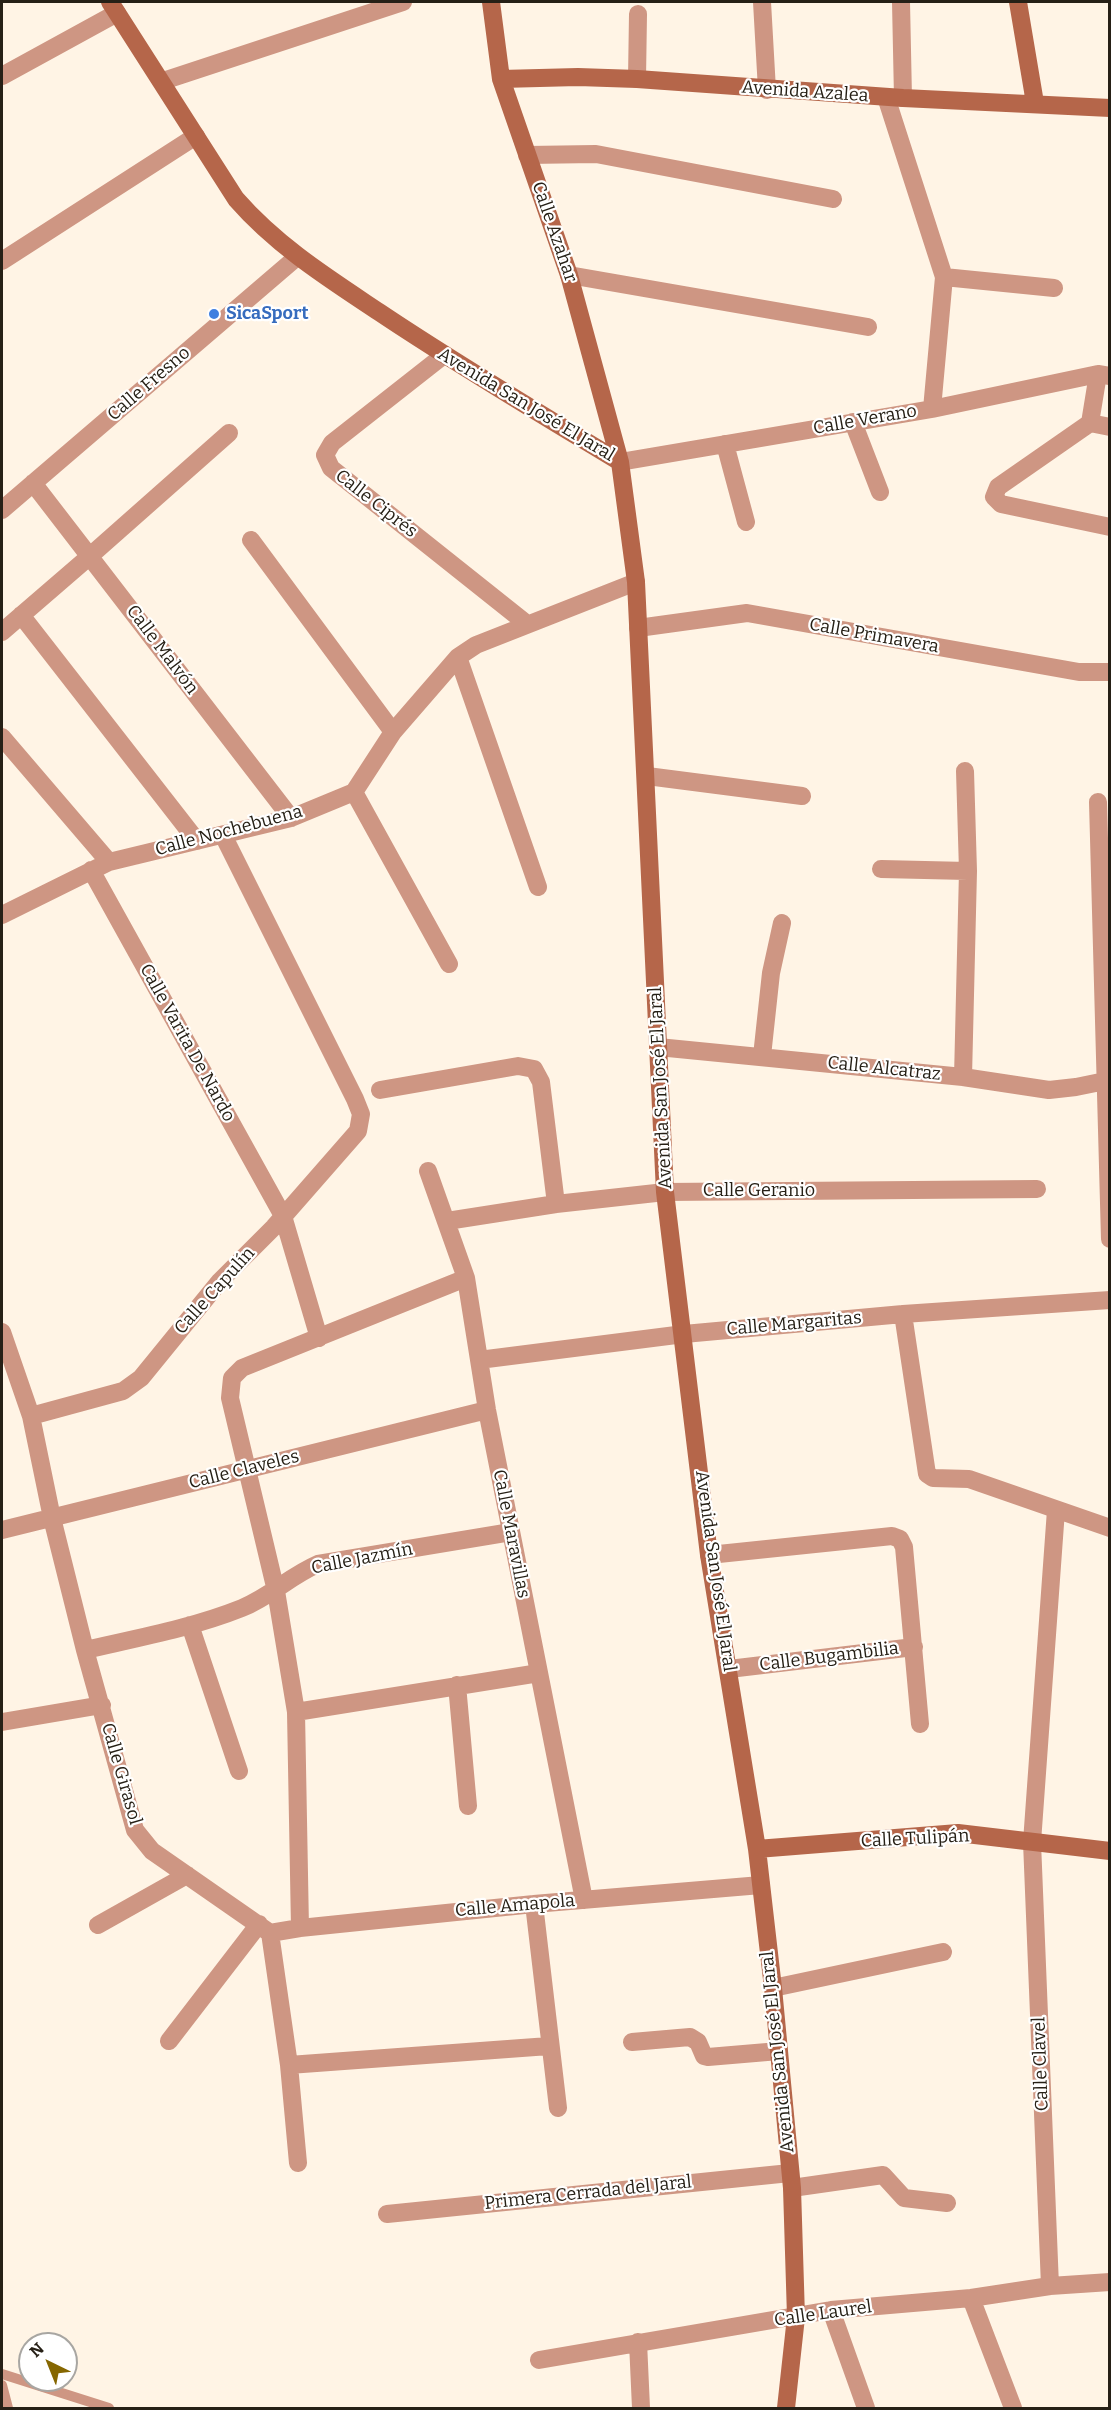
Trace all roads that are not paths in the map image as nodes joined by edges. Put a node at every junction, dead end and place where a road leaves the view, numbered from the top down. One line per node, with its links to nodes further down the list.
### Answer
1 (403, 2): 11 (street)
2 (491, 2): 9 (street, Calle Azahar)
3 (762, 2): 12 (street)
4 (901, 2): 13 (street)
5 (1018, 2): 14 (street)
6 (113, 7): 8 (street); 11 (street, Avenida San José El Jaral)
7 (638, 14): 10 (street)
8 (2, 76)
9 (501, 79): 10 (street, Avenida Azalea); 17 (street, Calle Azahar)
10 (637, 79): 12 (street, Avenida Azalea)
11 (163, 81): 16 (street, Avenida San José El Jaral)
12 (767, 90): 13 (street, Avenida Azalea)
13 (895, 98): 14 (street, Avenida Azalea); 22 (street)
14 (1035, 104): 15 (street, Avenida Azalea)
15 (1110, 108)
16 (196, 136): 19 (street, Avenida San José El Jaral); 20 (street)
17 (527, 155): 18 (street); 21 (street, Calle Azahar)
18 (833, 199)
19 (297, 257): 25 (street, Avenida San José El Jaral); 34 (street, Calle Fresno)
20 (2, 261)
21 (569, 275): 24 (street); 33 (street, Calle Azahar)
22 (944, 277): 23 (street); 27 (street)
23 (1054, 288)
24 (868, 327)
25 (444, 355): 33 (street, Avenida San José El Jaral); 43 (street, Calle Ciprés)
26 (1104, 375): 27 (street, Calle Verano); 29 (street)
27 (932, 409): 28 (street, Calle Verano)
28 (853, 422): 32 (street, Calle Verano); 35 (street)
29 (1090, 423): 30 (street); 38 (street)
30 (1110, 427)
31 (229, 434): 40 (street)
32 (725, 444): 33 (street, Calle Verano); 37 (street)
33 (620, 462): 41 (street, Avenida San José El Jaral)
34 (33, 483): 36 (street, Calle Fresno); 40 (street, Calle Malvón)
35 (879, 492)
36 (2, 510)
37 (746, 522)
38 (1110, 527)
39 (251, 540): 48 (street)
40 (90, 556): 42 (street); 55 (street, Calle Malvón)
41 (636, 582): 43 (street); 44 (street, Avenida San José El Jaral)
42 (21, 615): 45 (street); 57 (street)
43 (527, 624): 46 (street)
44 (638, 628): 47 (street, Calle Primavera); 51 (street, Avenida San José El Jaral)
45 (2, 632)
46 (458, 657): 48 (street); 62 (street)
47 (1110, 672)
48 (393, 732): 52 (street)
49 (2, 737): 58 (street)
50 (965, 771): 61 (street)
51 (647, 776): 53 (street); 66 (street, Avenida San José El Jaral)
52 (354, 792): 55 (street, Calle Nochebuena); 65 (street)
53 (802, 796)
54 (1098, 802): 69 (street)
55 (291, 818): 56 (street, Calle Nochebuena)
56 (223, 835): 57 (street, Calle Nochebuena); 75 (street, Calle Capulín)
57 (197, 841): 58 (street, Calle Nochebuena)
58 (109, 862): 60 (street, Calle Nochebuena)
59 (881, 869): 61 (street)
60 (91, 870): 63 (street, Calle Nochebuena); 75 (street, Calle Varita De Nardo)
61 (968, 871): 68 (street)
62 (538, 887)
63 (2, 915)
64 (782, 923): 67 (street)
65 (449, 964)
66 (657, 1047): 67 (street, Calle Alcatraz); 73 (street, Avenida San José El Jaral)
67 (762, 1056): 68 (street, Calle Alcatraz)
68 (963, 1077): 69 (street, Calle Alcatraz)
69 (1107, 1081): 77 (street)
70 (380, 1090): 74 (street)
71 (428, 1171): 76 (street, Calle Maravillas)
72 (1037, 1189): 73 (street, Calle Geranio)
73 (665, 1192): 74 (street, Calle Geranio); 82 (street, Avenida San José El Jaral)
74 (556, 1204): 76 (street, Calle Geranio)
75 (283, 1216): 83 (street, Calle Varita De Nardo); 87 (street, Calle Capulín)
76 (447, 1221): 78 (street, Calle Maravillas)
77 (1110, 1239)
78 (466, 1278): 83 (street); 84 (street, Calle Maravillas)
79 (1110, 1300): 80 (street, Calle Margaritas)
80 (903, 1314): 82 (street, Calle Margaritas); 89 (street)
81 (2, 1332): 85 (street, Calle Girasol)
82 (684, 1334): 84 (street, Calle Margaritas); 94 (street, Avenida San José El Jaral)
83 (319, 1338): 88 (street)
84 (479, 1360): 86 (street, Calle Maravillas)
85 (7, 1364): 87 (street, Calle Girasol)
86 (487, 1410): 88 (street, Calle Claveles); 93 (street, Calle Maravillas)
87 (31, 1416): 90 (street, Calle Girasol)
88 (246, 1469): 90 (street, Calle Claveles); 95 (street)
89 (1056, 1510): 91 (street); 108 (street, Calle Clavel)
90 (52, 1518): 92 (street, Calle Claveles); 98 (street, Calle Girasol)
91 (1110, 1528)
92 (2, 1530)
93 (511, 1532): 95 (street, Calle Jazmín); 100 (street, Calle Maravillas)
94 (709, 1555): 97 (street, Calle Bugambilia); 99 (street, Avenida San José El Jaral)
95 (276, 1591): 96 (street, Calle Jazmín); 103 (street)
96 (190, 1625): 98 (street, Calle Jazmín); 106 (street)
97 (914, 1647): 99 (street, Calle Bugambilia); 105 (street)
98 (85, 1650): 102 (street, Calle Girasol)
99 (729, 1669): 109 (street, Avenida San José El Jaral)
100 (539, 1673): 101 (street); 113 (street, Calle Maravillas)
101 (457, 1685): 103 (street); 107 (street)
102 (102, 1706): 104 (street); 111 (street, Calle Girasol)
103 (296, 1712): 117 (street)
104 (2, 1722)
105 (920, 1724)
106 (239, 1771)
107 (468, 1806)
108 (1032, 1842): 109 (street, Calle Tulipán); 110 (street, Calle Tulipán); 131 (street, Calle Clavel)
109 (757, 1849): 112 (street, Avenida San José El Jaral)
110 (1110, 1851)
111 (187, 1875): 115 (street); 116 (street, Calle Girasol)
112 (761, 1885): 113 (street, Calle Amapola); 119 (street, Avenida San José El Jaral)
113 (584, 1900): 114 (street, Calle Amapola)
114 (534, 1904): 117 (street, Calle Amapola); 122 (street)
115 (98, 1925)
116 (264, 1928): 117 (street, Calle Amapola); 120 (street); 124 (street)
117 (300, 1928)
118 (943, 1952): 119 (street)
119 (773, 1988): 123 (street, Avenida San José El Jaral)
120 (169, 2041)
121 (632, 2042): 123 (street)
122 (549, 2046): 124 (street); 125 (street)
123 (779, 2051): 127 (street, Avenida San José El Jaral)
124 (289, 2065): 126 (street)
125 (558, 2108)
126 (298, 2163)
127 (791, 2180): 128 (street, Primera Cerrada del Jaral); 129 (street, Primera Cerrada del Jaral); 134 (street, Avenida San José El Jaral)
128 (947, 2203)
129 (387, 2214)
130 (1110, 2282): 131 (street, Calle Laurel)
131 (1050, 2286): 132 (street, Calle Laurel)
132 (971, 2298): 133 (street, Calle Laurel); 144 (street)
133 (831, 2310): 134 (street, Calle Laurel); 143 (street)
134 (796, 2317): 135 (street, Calle Laurel); 142 (street, Avenida San José El Jaral)
135 (638, 2342): 136 (street, Calle Laurel); 141 (street)
136 (539, 2360)
137 (2, 2374): 140 (lane)
138 (2, 2385): 139 (lane)
139 (8, 2409)
140 (109, 2409)
141 (640, 2409)
142 (786, 2409)
143 (866, 2409)
144 (1013, 2409)

